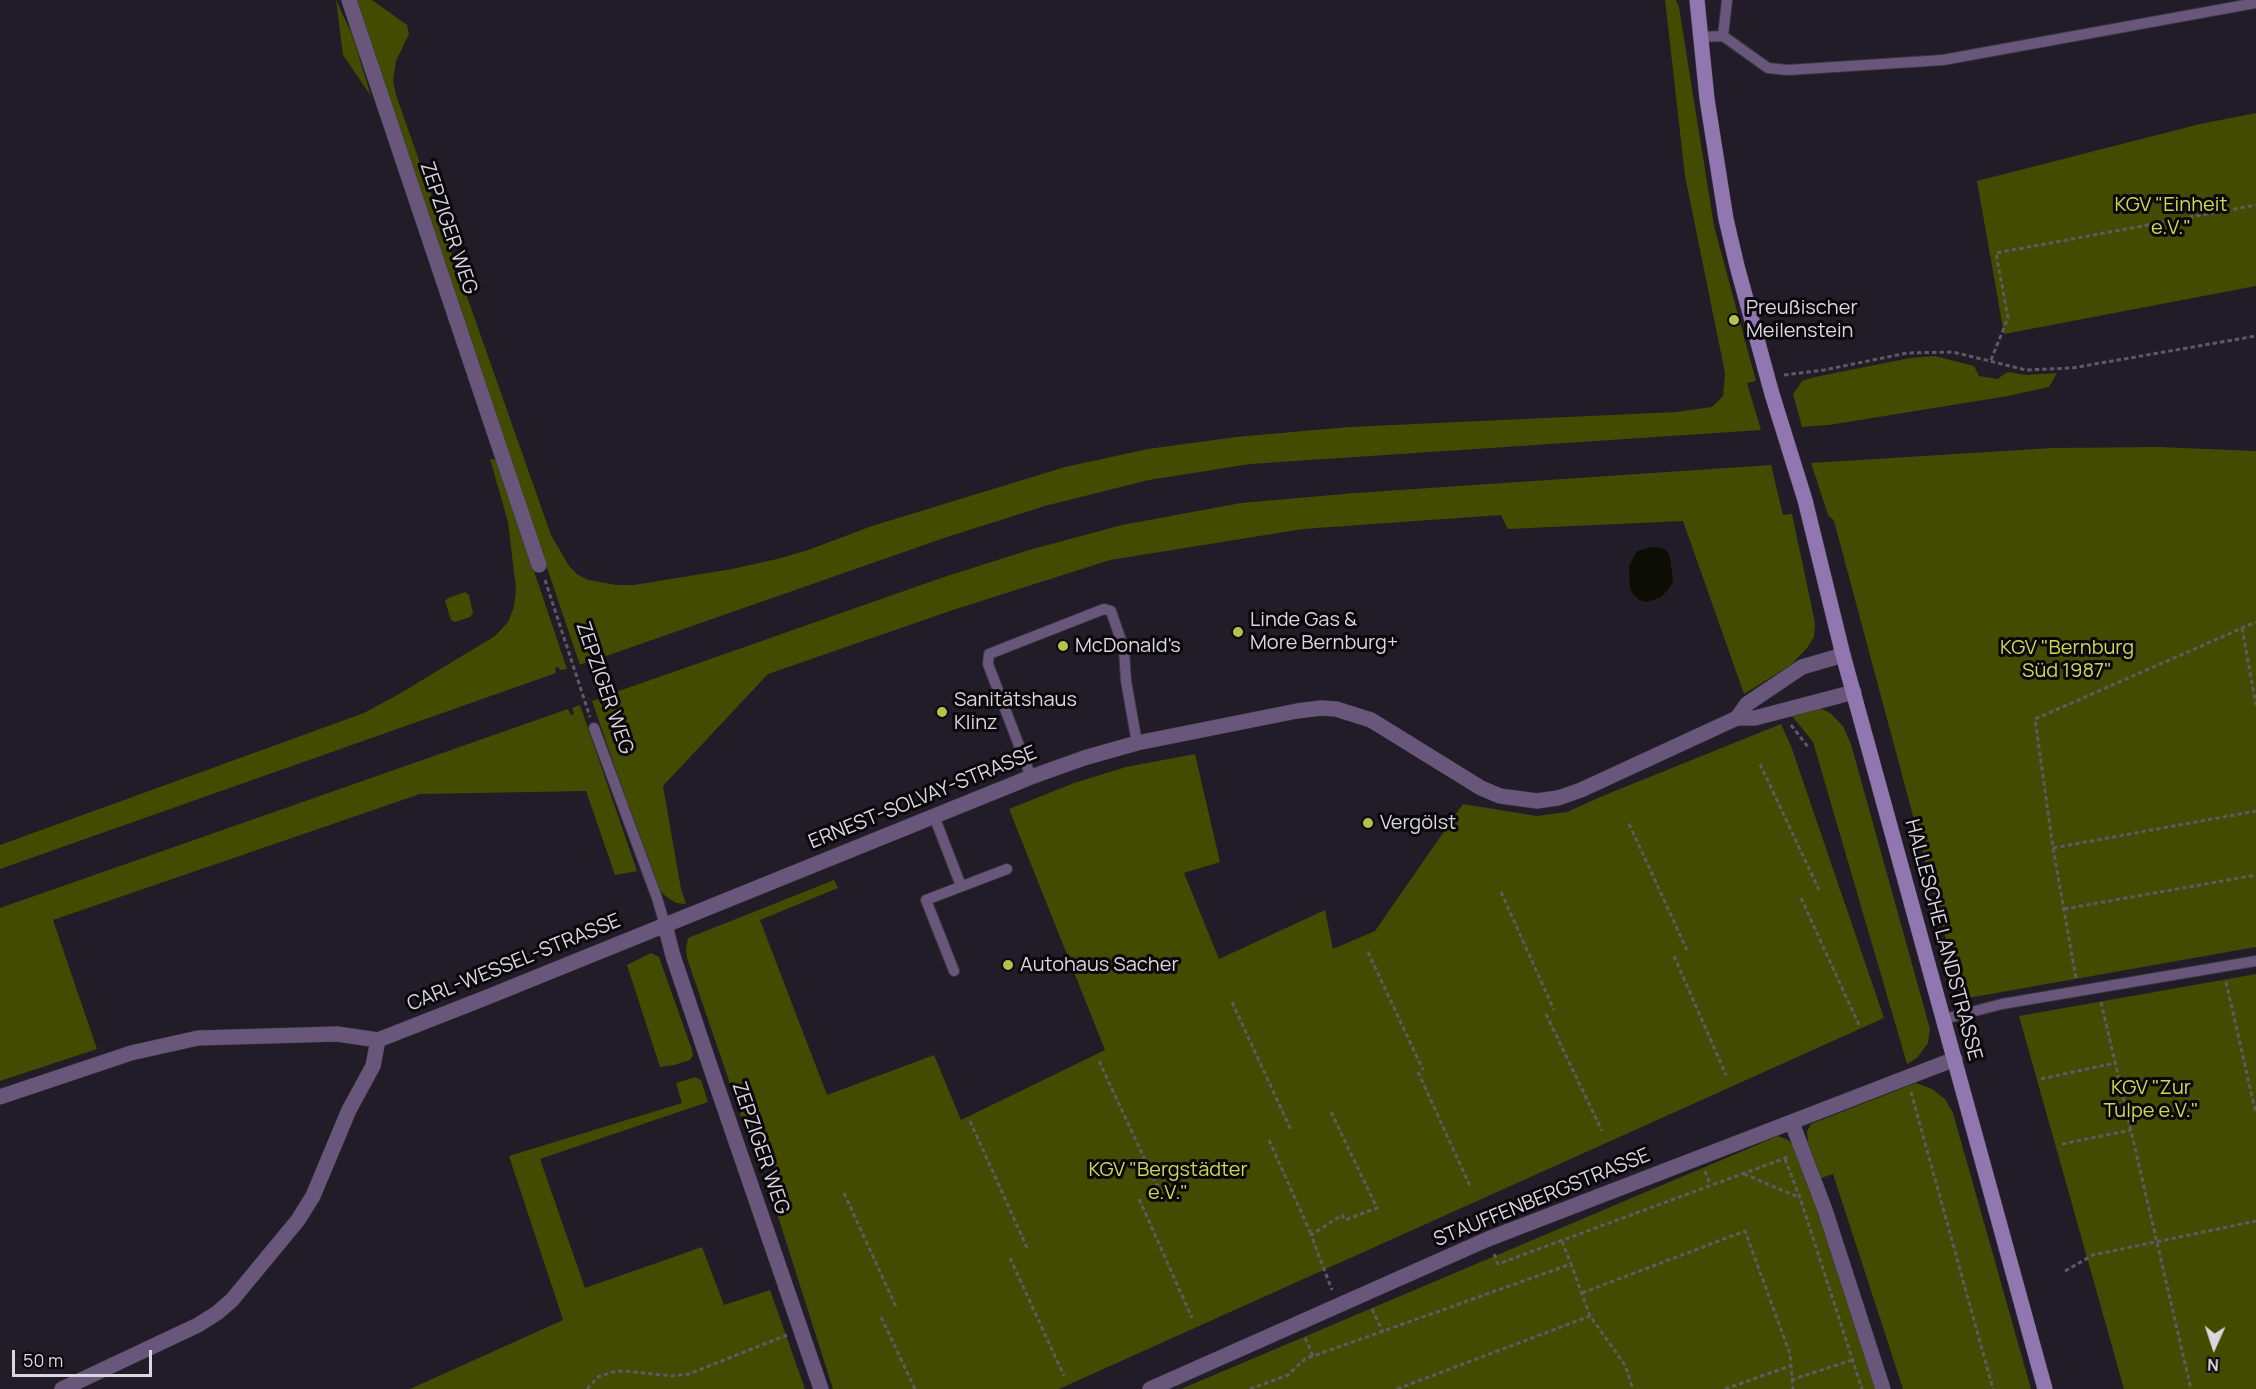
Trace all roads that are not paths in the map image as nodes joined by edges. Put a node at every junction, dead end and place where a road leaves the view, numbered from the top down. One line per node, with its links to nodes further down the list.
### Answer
1 (349, 0): 7 (street, ZEPZIGER WEG)
2 (1697, 0): 6 (main road)
3 (1727, 0): 5 (lane)
4 (2256, 3): 5 (lane)
5 (1723, 36): 6 (lane)
6 (1700, 37): 8 (main road, HALLESCHE LANDSTRASSE)
7 (540, 565)
8 (1843, 655): 9 (main road, HALLESCHE LANDSTRASSE); 10 (street, ERNEST-SOLVAY-STRASSE)
9 (1854, 692): 10 (street, ERNEST-SOLVAY-STRASSE); 20 (main road, HALLESCHE LANDSTRASSE)
10 (1737, 718): 12 (street, ERNEST-SOLVAY-STRASSE)
11 (594, 728): 17 (lane, ZEPZIGER WEG)
12 (1137, 743): 13 (street, ERNEST-SOLVAY-STRASSE); 13 (lane)
13 (1032, 777): 14 (street, ERNEST-SOLVAY-STRASSE)
14 (934, 816): 16 (lane); 17 (street, ERNEST-SOLVAY-STRASSE)
15 (1007, 868): 16 (lane)
16 (961, 886): 19 (lane)
17 (665, 925): 21 (street, CARL-WESSEL-STRASSE); 26 (street, ZEPZIGER WEG)
18 (2256, 961): 20 (lane)
19 (954, 971)
20 (1944, 1019): 22 (main road, HALLESCHE LANDSTRASSE)
21 (378, 1040): 23 (street); 25 (street)
22 (1955, 1059): 24 (street, STAUFFENBERGSTRASSE); 29 (main road, HALLESCHE LANDSTRASSE)
23 (0, 1097)
24 (1792, 1123): 27 (street, STAUFFENBERGSTRASSE); 28 (street)
25 (62, 1389)
26 (821, 1389)
27 (1150, 1389)
28 (1883, 1389)
29 (2045, 1389)

